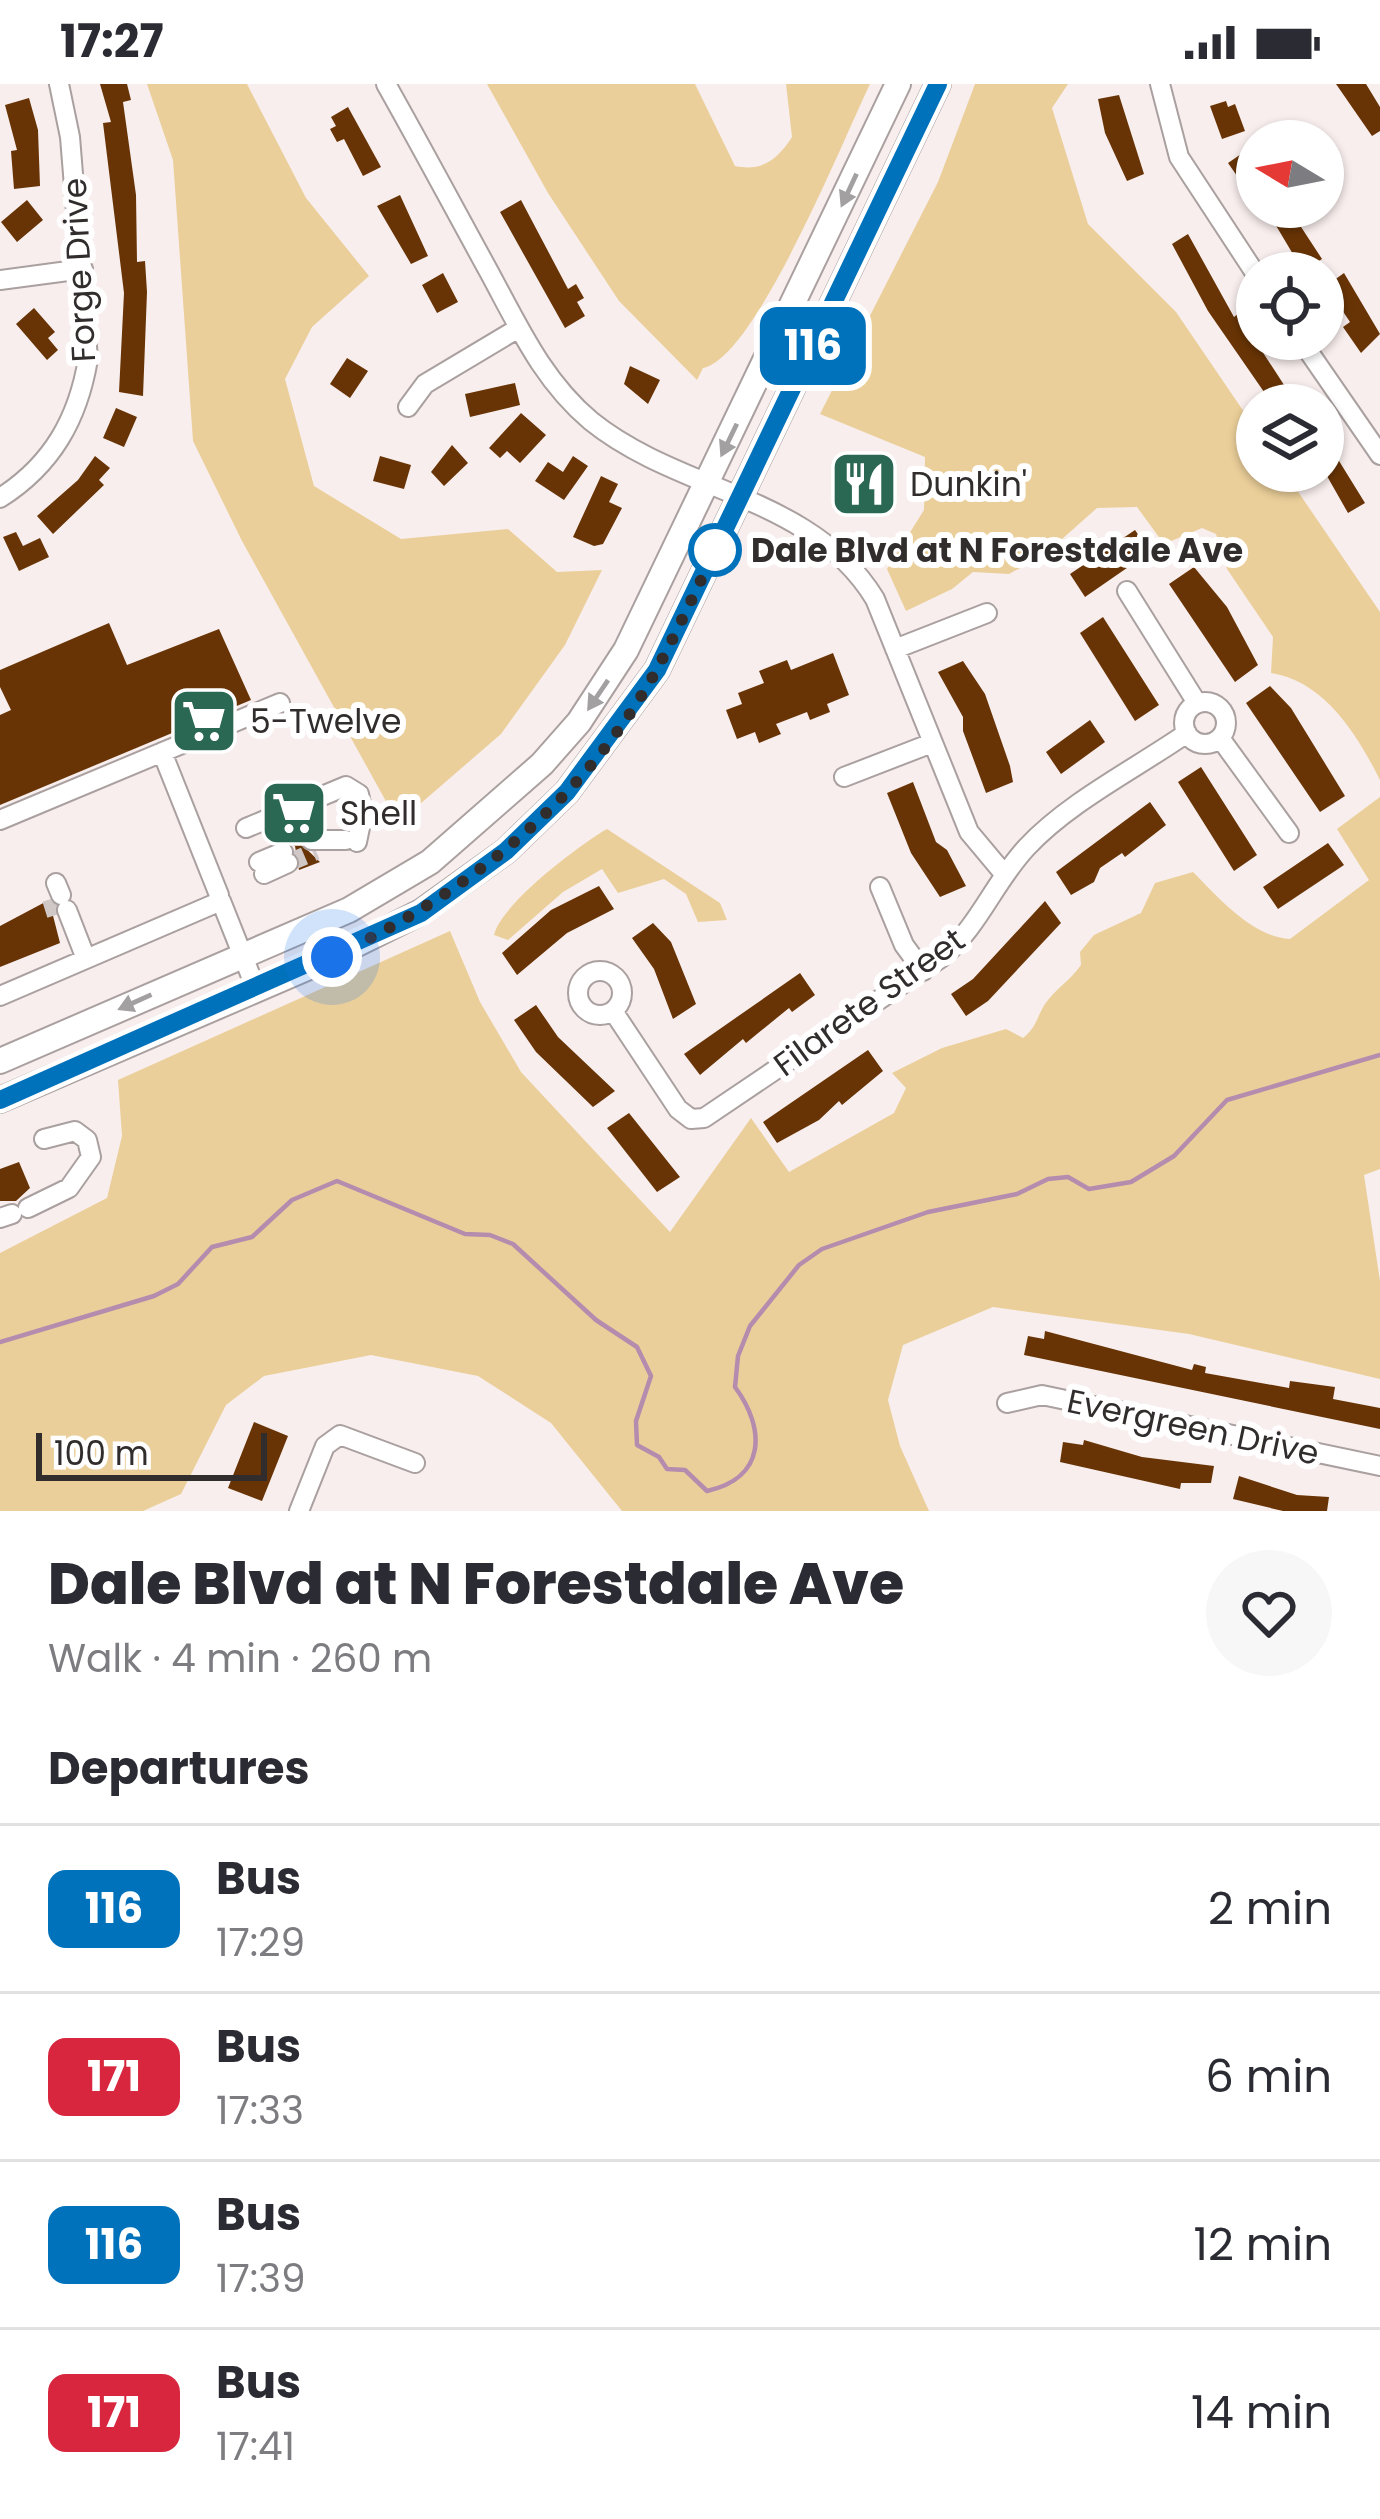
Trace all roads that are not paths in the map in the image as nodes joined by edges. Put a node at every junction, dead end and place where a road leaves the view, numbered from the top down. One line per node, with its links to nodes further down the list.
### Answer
1 (59, 84): 7 (street, Forge Drive)
2 (386, 84): 9 (street)
3 (898, 84): 13 (main road, one-way to 13)
4 (938, 84): 14 (main road)
5 (1160, 84): 6 (street)
6 (1241, 252)
7 (83, 269): 8 (street); 15 (street, Forge Drive)
8 (0, 280)
9 (518, 329): 11 (street); 13 (street)
10 (1314, 360): 12 (street)
11 (408, 407)
12 (1380, 455)
13 (709, 481): 14 (street); 38 (main road, one-way to 38)
14 (741, 496): 18 (street); 41 (main road)
15 (0, 498)
16 (1127, 591): 20 (street)
17 (987, 613): 18 (street)
18 (895, 649): 23 (street)
19 (280, 703): 24 (street)
20 (1197, 703): 21 (street); 22 (street)
21 (1186, 733): 22 (street); 34 (street, Filarete Street)
22 (1220, 738): 30 (street)
23 (932, 743): 25 (street); 34 (street)
24 (162, 752): 28 (street); 36 (street)
25 (844, 777)
26 (315, 799): 31 (street)
27 (270, 818): 29 (street)
28 (0, 820)
29 (246, 828)
30 (1288, 832)
31 (357, 842)
32 (285, 858): 33 (street)
33 (262, 868)
34 (1005, 875): 40 (street, Filarete Street)
35 (880, 886): 40 (street)
36 (219, 895)
37 (56, 898): 39 (street)
38 (242, 955): 39 (street); 41 (street); 44 (main road, one-way to 44)
39 (81, 961): 42 (street)
40 (923, 971): 43 (street, Filarete Street)
41 (256, 989): 45 (main road)
42 (0, 996)
43 (613, 1011)
44 (0, 1061)
45 (0, 1100)
46 (44, 1139): 47 (street)
47 (13, 1213)
48 (1007, 1403): 50 (street, Evergreen Drive)
49 (415, 1463): 51 (street)
50 (1380, 1466)
51 (299, 1511)

